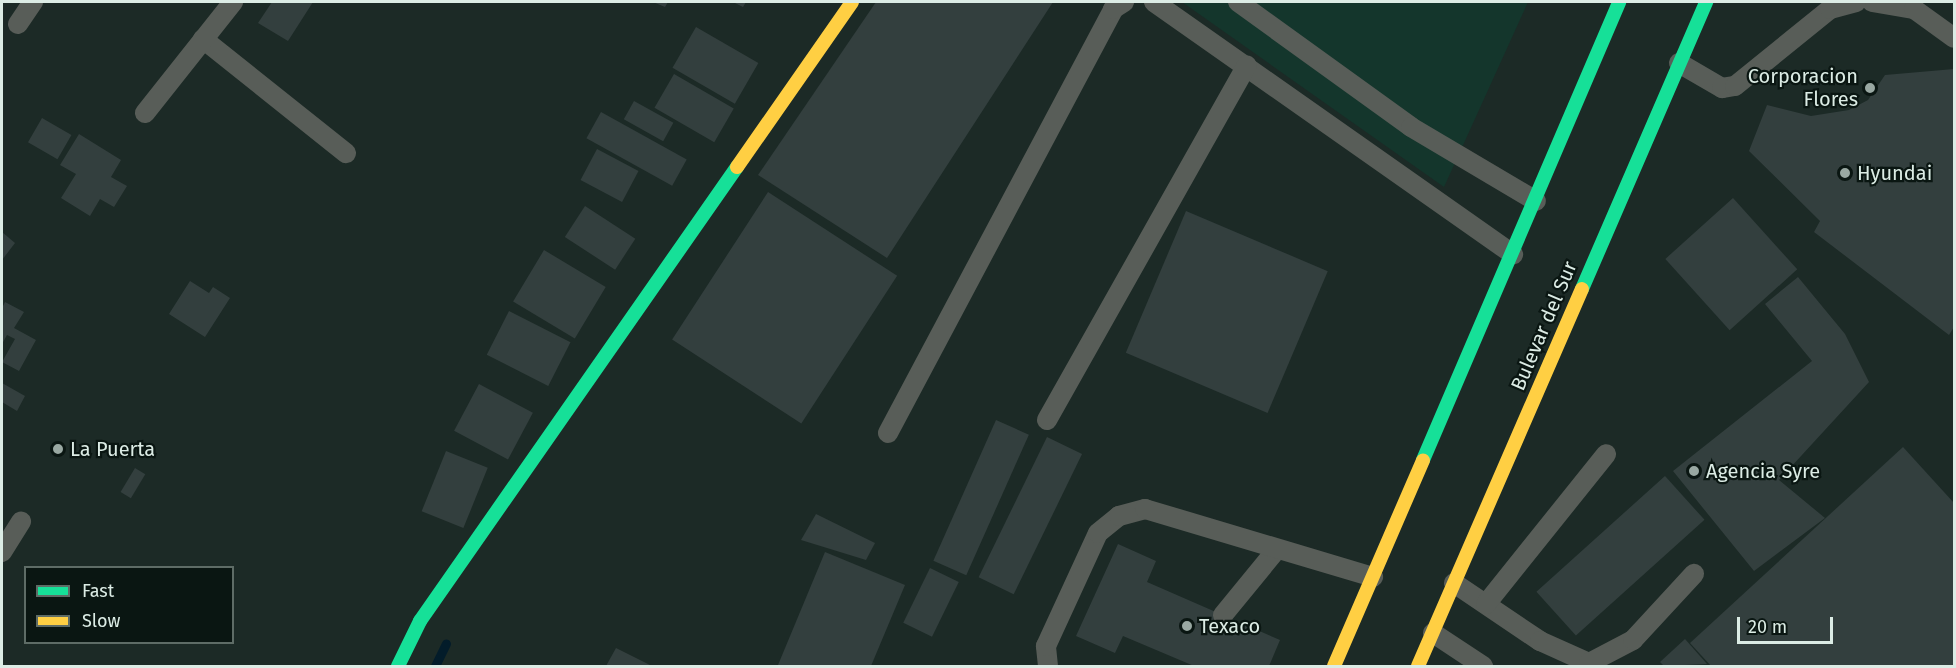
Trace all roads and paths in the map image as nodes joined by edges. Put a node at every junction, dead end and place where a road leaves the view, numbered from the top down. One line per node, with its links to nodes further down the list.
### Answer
1 (33, 2): 12 (lane)
2 (233, 2): 15 (lane)
3 (852, 2): 34 (main road)
4 (1124, 2): 23 (lane)
5 (1154, 2): 17 (lane)
6 (1238, 2): 20 (lane)
7 (1619, 2): 20 (main road)
8 (1706, 2): 13 (main road, Bulevar del Sur)
9 (1722, 2): 13 (main road)
10 (1856, 2): 16 (lane)
11 (1872, 2): 14 (lane)
12 (18, 24)
13 (1695, 25): 16 (main road, Bulevar del Sur)
14 (1954, 38)
15 (203, 39): 18 (lane); 19 (lane)
16 (1679, 63): 30 (main road, Bulevar del Sur)
17 (1247, 65): 21 (lane); 22 (lane)
18 (145, 113)
19 (346, 153)
20 (1536, 201): 21 (main road)
21 (1513, 254): 29 (main road)
22 (1047, 420)
23 (888, 433)
24 (1606, 454): 31 (lane)
25 (21, 522): 27 (lane)
26 (1277, 549): 29 (lane); 32 (lane); 35 (lane)
27 (2, 552)
28 (1694, 574): 31 (lane)
29 (1373, 577): 36 (main road)
30 (1454, 583): 31 (lane); 33 (main road, Bulevar del Sur)
31 (1486, 604)
32 (1223, 615)
33 (1433, 633): 37 (main road, Bulevar del Sur); 38 (lane)
34 (398, 666)
35 (1048, 666)
36 (1334, 666)
37 (1418, 666)
38 (1483, 666)

